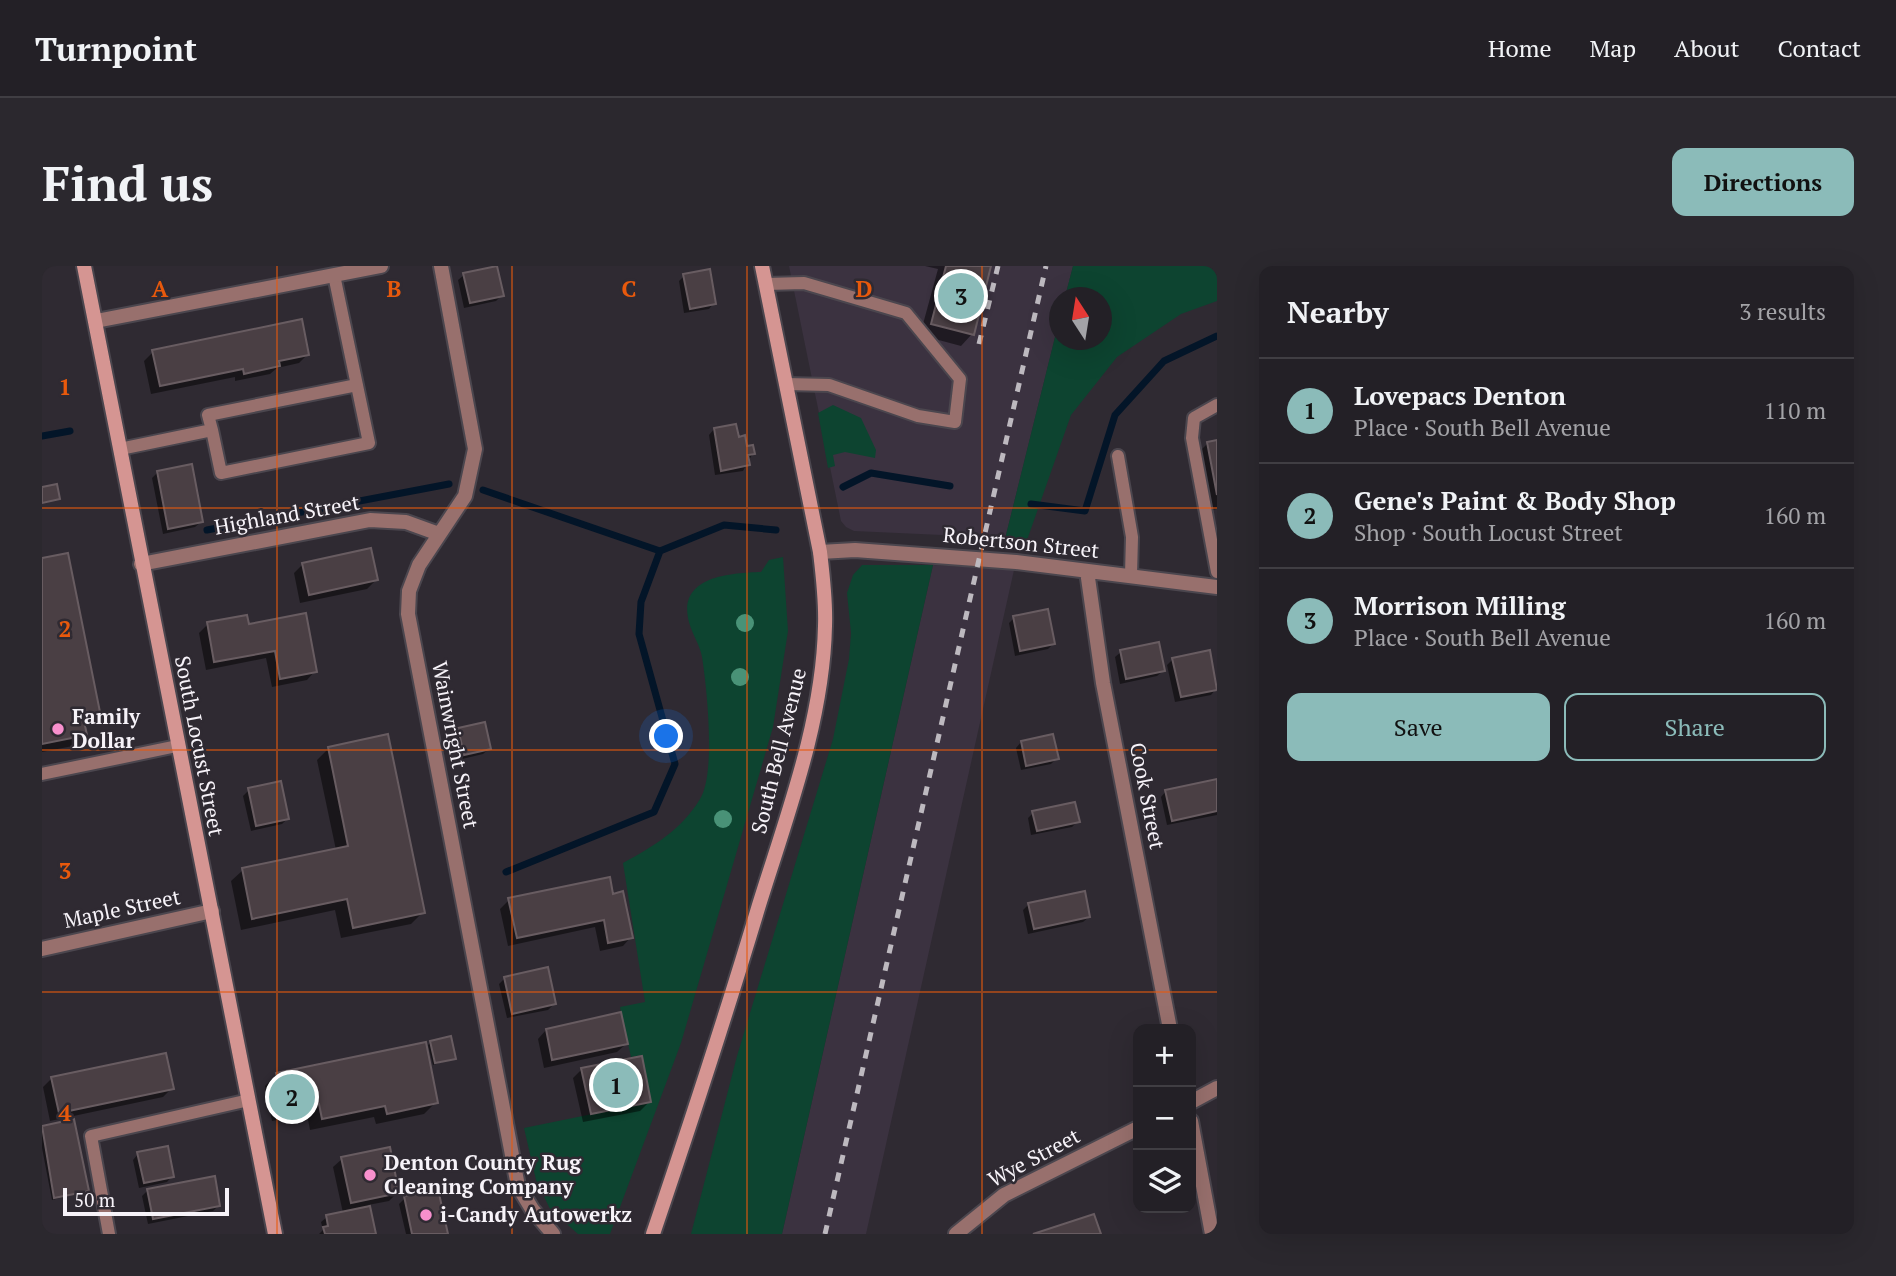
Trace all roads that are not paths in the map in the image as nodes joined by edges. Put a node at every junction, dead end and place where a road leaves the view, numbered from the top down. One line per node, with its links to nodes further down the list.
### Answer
1 (84, 266): 7 (main road, South Locust Street)
2 (381, 266): 5 (street)
3 (441, 266): 14 (street, Wainwright Street)
4 (762, 266): 6 (main road, South Bell Avenue)
5 (334, 275): 7 (street); 9 (lane)
6 (766, 284): 8 (main road, South Bell Avenue); 8 (lane)
7 (96, 321): 12 (main road, South Locust Street)
8 (786, 384): 15 (main road, South Bell Avenue)
9 (357, 385): 11 (lane); 11 (lane)
10 (1217, 405): 18 (lane)
11 (212, 430): 12 (lane)
12 (120, 449): 16 (main road, South Locust Street)
13 (1118, 456): 19 (lane)
14 (439, 534): 16 (street, Highland Street); 33 (street, Wainwright Street)
15 (820, 552): 17 (street, Robertson Street); 34 (main road, South Bell Avenue)
16 (141, 564): 21 (main road, South Locust Street)
17 (1087, 571): 19 (street, Robertson Street); 25 (street, Cook Street)
18 (1217, 572)
19 (1131, 575): 20 (street, Robertson Street)
20 (1217, 587)
21 (177, 746): 22 (lane); 23 (main road, South Locust Street)
22 (42, 774)
23 (212, 911): 24 (street, Maple Street); 28 (main road, South Locust Street)
24 (42, 948)
25 (1169, 1024)
26 (1217, 1088): 27 (street)
27 (1196, 1099)
28 (249, 1100): 31 (lane); 32 (main road, South Locust Street)
29 (1133, 1130): 35 (street, Wye Street)
30 (1196, 1148): 36 (street)
31 (109, 1234)
32 (275, 1234)
33 (553, 1234)
34 (653, 1234)
35 (956, 1234)
36 (1212, 1234)

